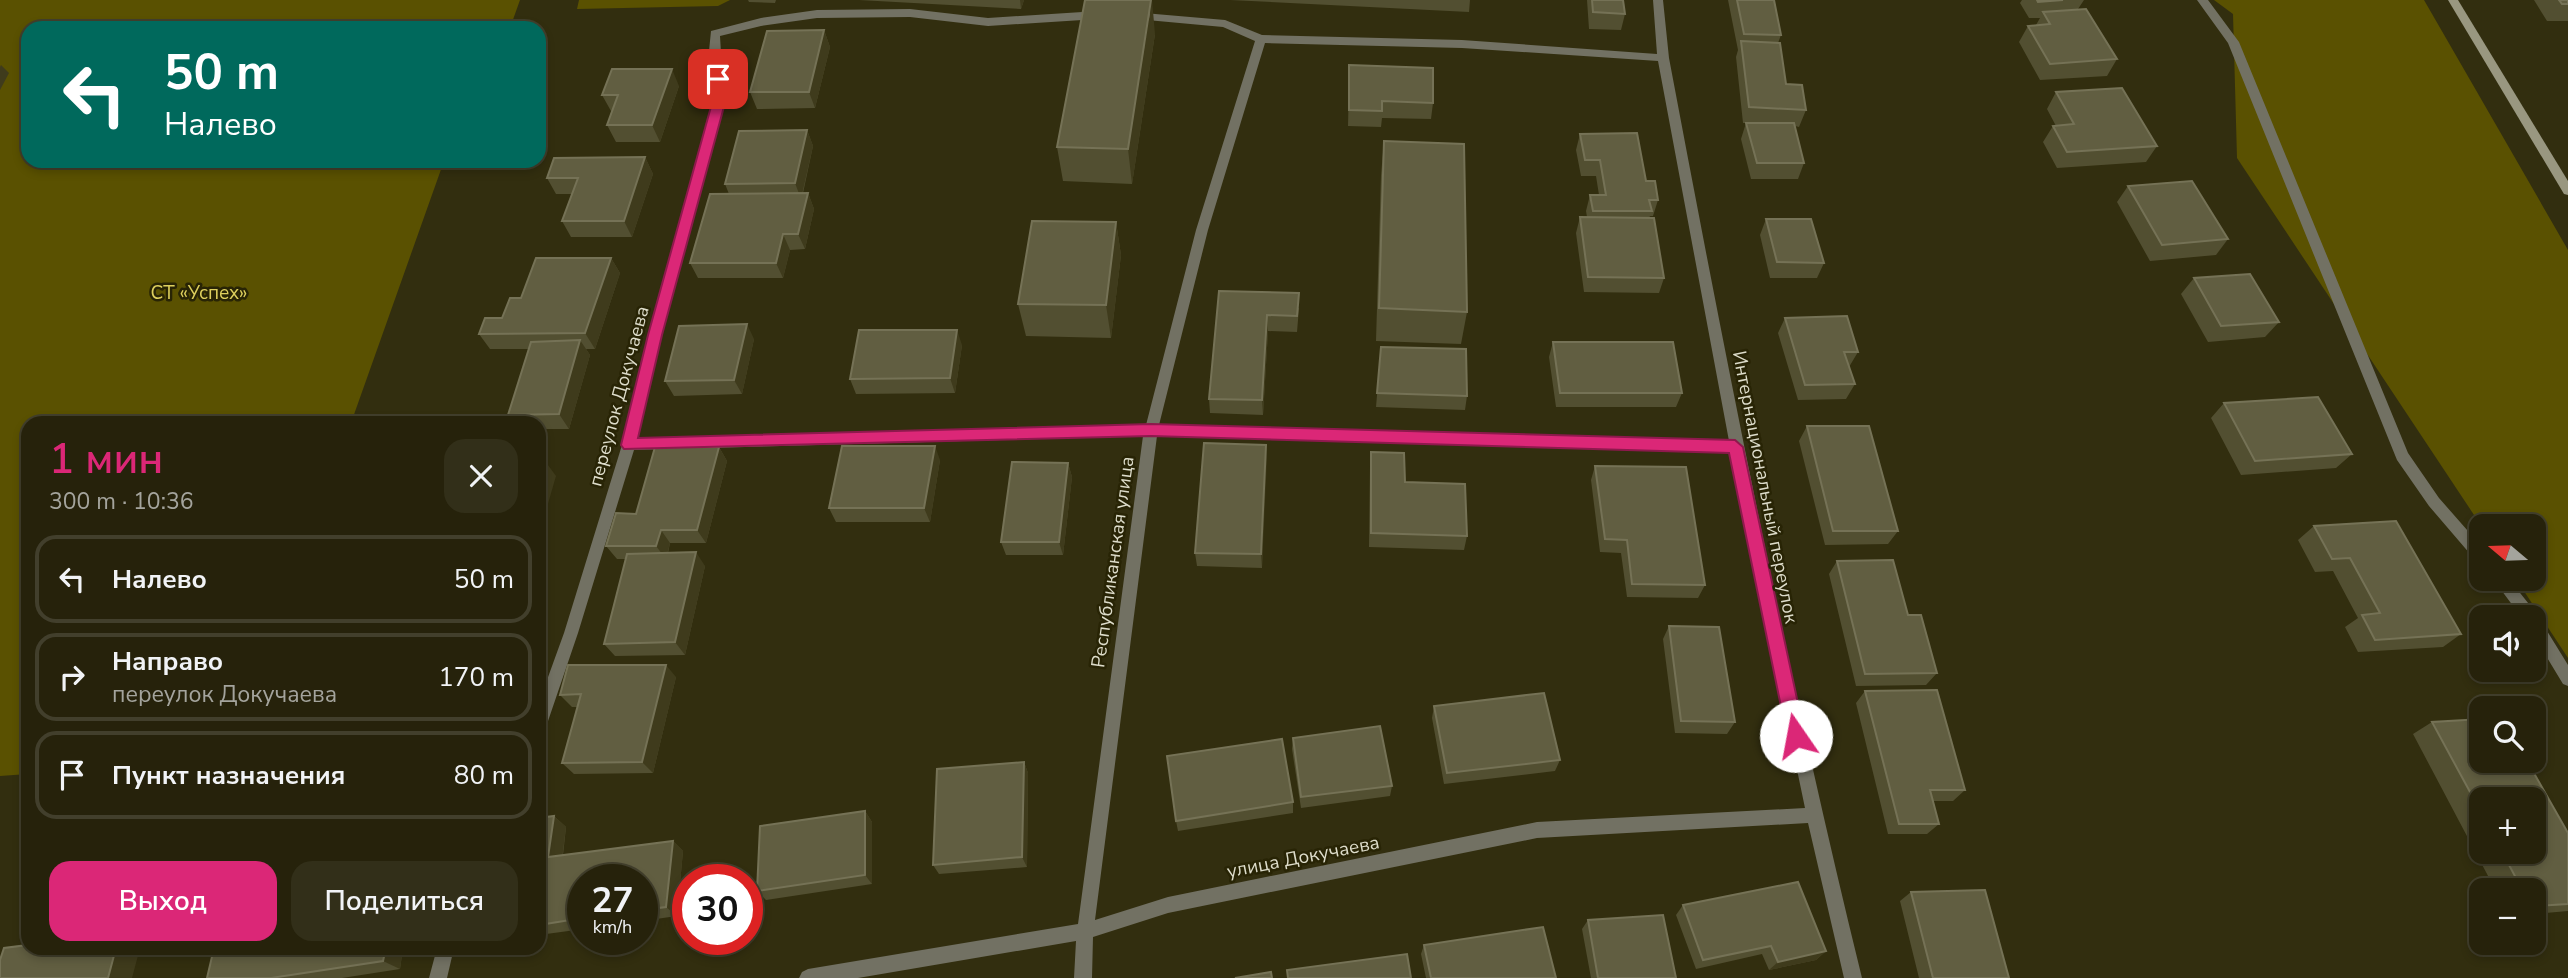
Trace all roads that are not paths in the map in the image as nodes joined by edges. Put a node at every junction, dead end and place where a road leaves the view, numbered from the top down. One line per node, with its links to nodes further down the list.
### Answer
1 (1658, 0): 7 (street, Интернациональный переулок)
2 (2202, 0): 12 (street)
3 (2453, 0): 8 (main road)
4 (1112, 15): 10 (street, переулок Докучаева)
5 (1125, 15): 6 (street)
6 (1261, 39): 7 (street); 9 (street, Республиканская улица)
7 (1663, 58): 11 (street, Интернациональный переулок)
8 (2568, 191)
9 (1151, 430): 10 (street); 11 (street); 17 (street, Республиканская улица)
10 (629, 445): 15 (street, переулок Докучаева)
11 (1735, 447): 16 (street, Интернациональный переулок)
12 (2469, 543)
13 (2546, 643): 14 (street)
14 (2568, 679)
15 (546, 704)
16 (1812, 815): 17 (street, улица Докучаева); 22 (street, Интернациональный переулок)
17 (1085, 930): 20 (street, улица Докучаева); 21 (street, Республиканская улица)
18 (444, 955): 19 (street)
19 (438, 978)
20 (808, 978)
21 (1083, 978)
22 (1853, 978)

